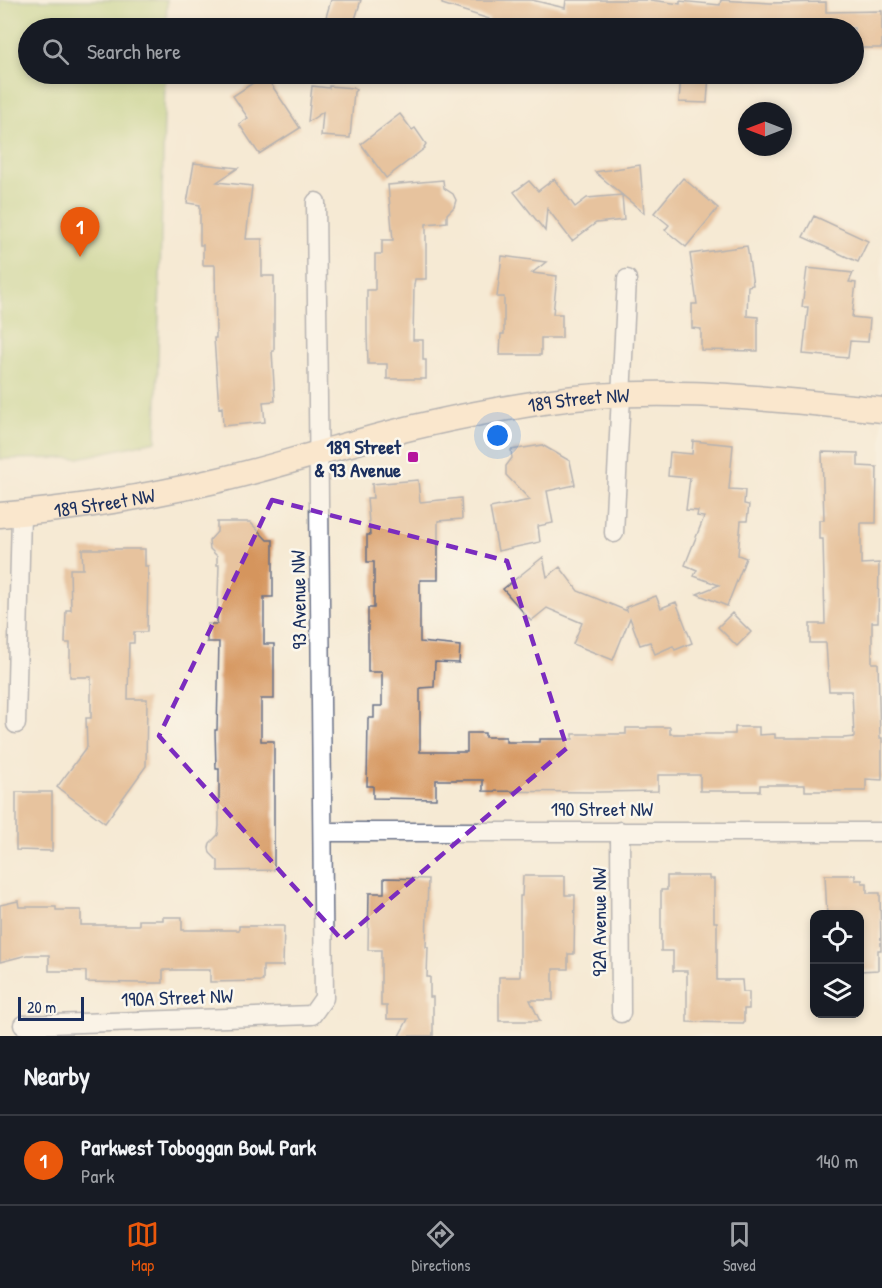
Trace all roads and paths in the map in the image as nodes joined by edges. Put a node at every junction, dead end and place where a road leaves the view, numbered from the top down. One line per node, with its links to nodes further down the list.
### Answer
1 (316, 202): 5 (street, 93 Avenue NW)
2 (627, 279): 3 (street)
3 (622, 395): 4 (street, 189 Street NW); 5 (street, 189 Street NW); 7 (street)
4 (882, 410)
5 (319, 453): 6 (street, 189 Street NW); 10 (street, 93 Avenue NW)
6 (10, 514): 8 (street)
7 (614, 533)
8 (16, 724)
9 (620, 831): 10 (street, 190 Street NW); 11 (street, 190 Street NW); 13 (street, 92A Avenue NW)
10 (323, 832): 12 (street, 93 Avenue NW)
11 (882, 832)
12 (324, 998): 14 (street, 190A Street NW)
13 (621, 1013)
14 (23, 1025)

